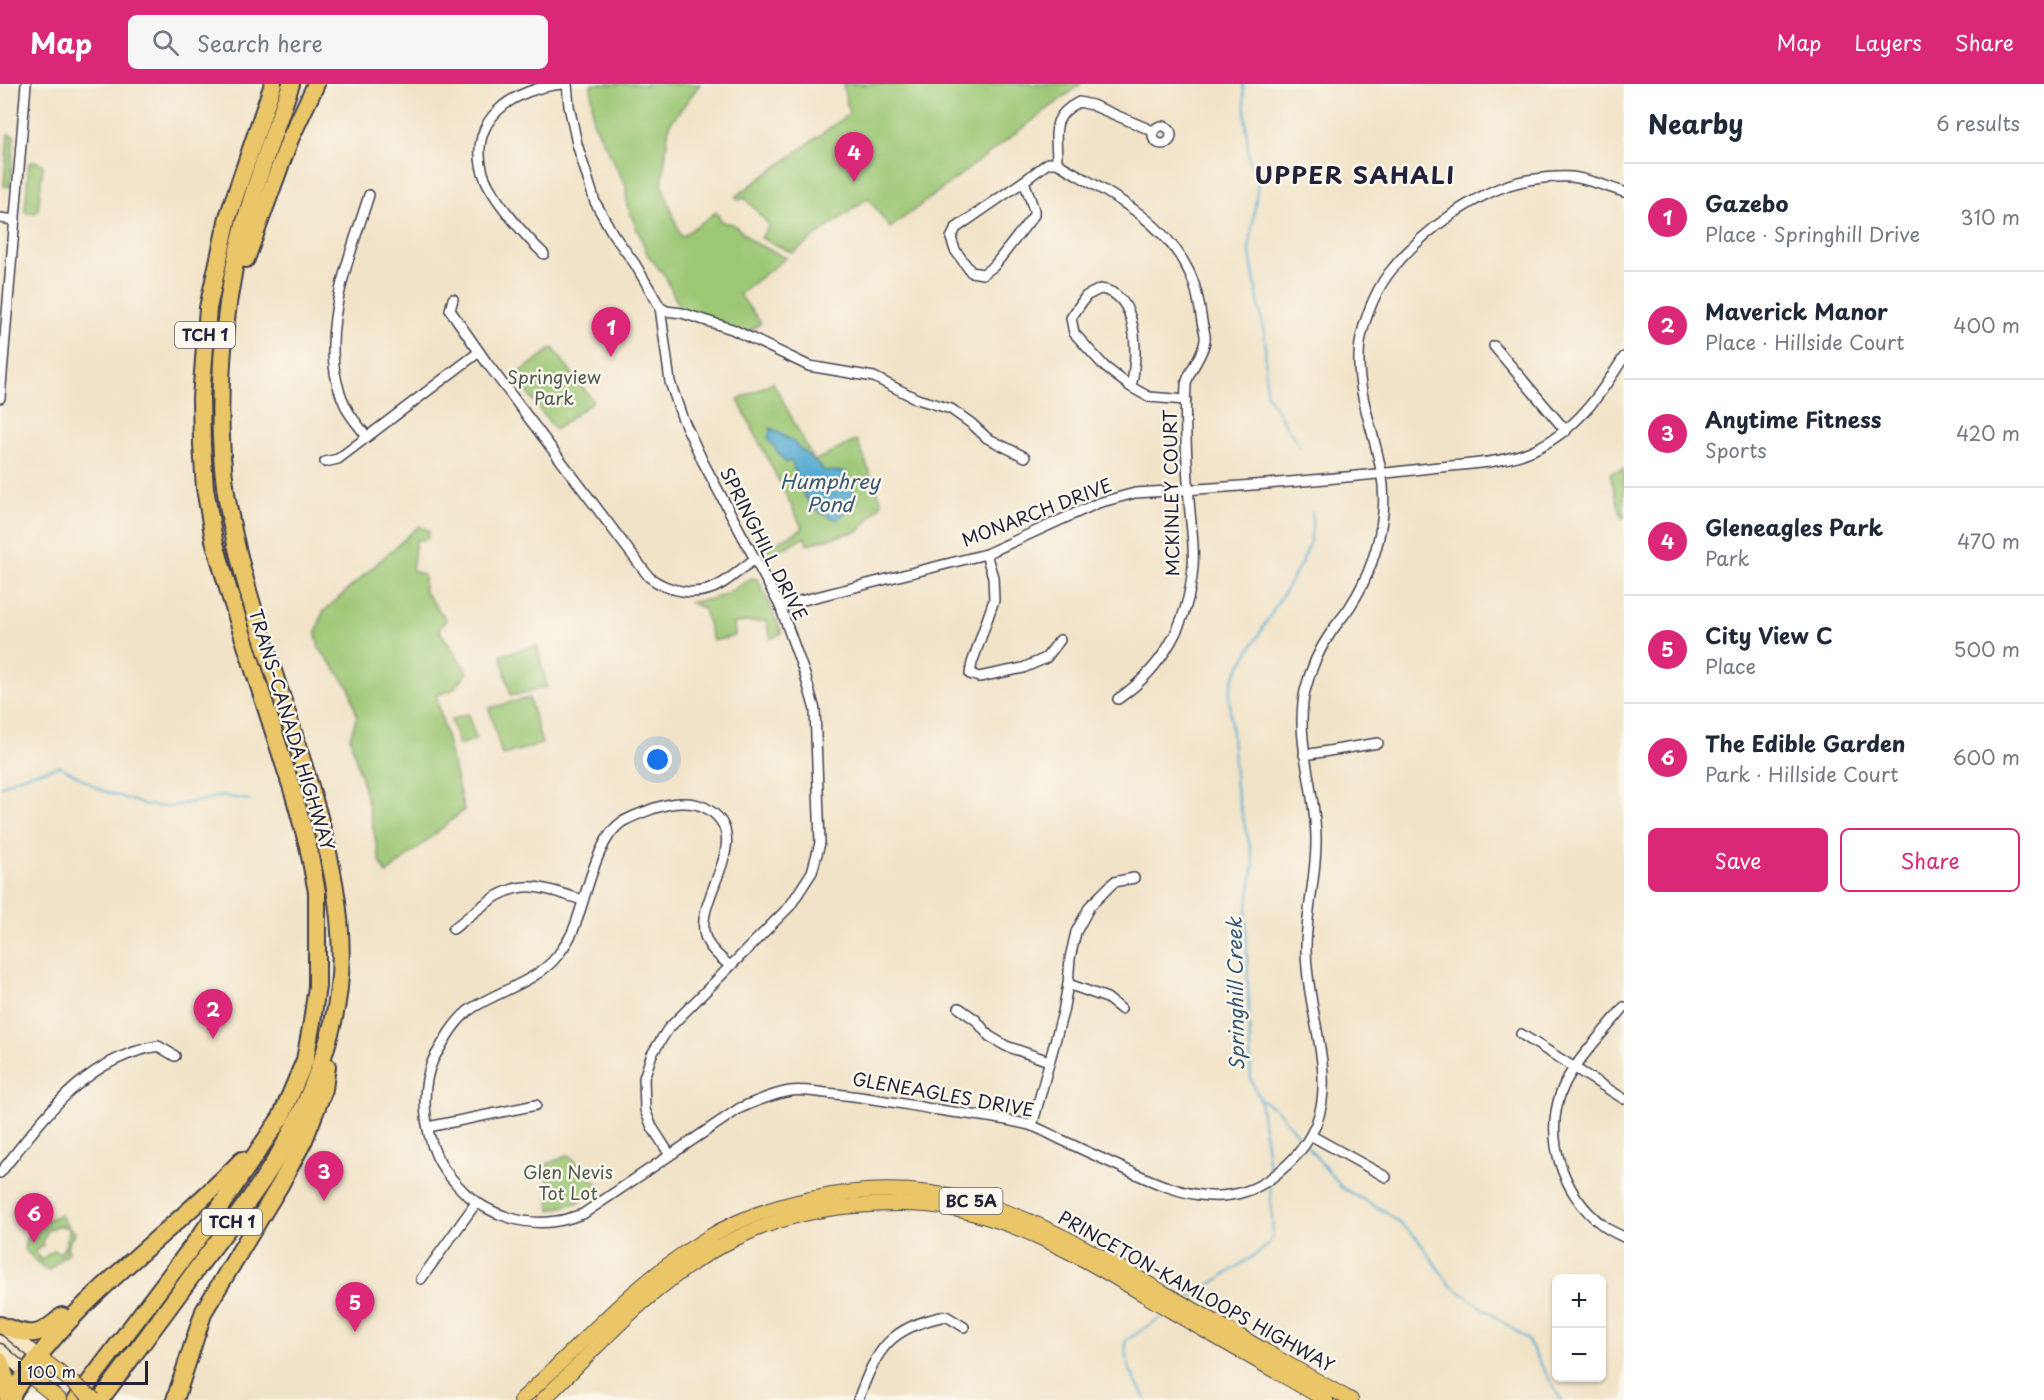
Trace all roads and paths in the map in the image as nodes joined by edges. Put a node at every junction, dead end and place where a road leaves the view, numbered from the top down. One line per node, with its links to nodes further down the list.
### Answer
1 (26, 84): 12 (street)
2 (273, 84): 51 (highway, TRANS-CANADA HIGHWAY / TCH 1)
3 (291, 84): 16 (highway, TRANS-CANADA HIGHWAY / TCH 1)
4 (316, 84): 16 (highway)
5 (565, 84): 13 (street); 15 (street, SPRINGHILL DRIVE)
6 (1153, 131): 7 (street)
7 (1057, 163): 8 (street); 22 (street, MCKINLEY COURT)
8 (1024, 181): 8 (street)
9 (1624, 192): 27 (street, GLENEAGLES DRIVE)
10 (369, 195): 24 (street)
11 (0, 218): 12 (street)
12 (15, 220): 21 (street)
13 (544, 254)
14 (453, 299): 18 (street)
15 (660, 307): 25 (street); 30 (street, SPRINGHILL DRIVE)
16 (228, 313): 44 (highway, TRANS-CANADA HIGHWAY / TCH 1)
17 (1494, 346): 23 (street)
18 (479, 352): 24 (street); 30 (street)
19 (1624, 357): 23 (street, MONARCH DRIVE)
20 (1131, 387): 20 (street); 22 (street)
21 (0, 398)
22 (1186, 400): 28 (street, MCKINLEY COURT)
23 (1566, 431): 27 (street, MONARCH DRIVE)
24 (367, 437): 26 (street)
25 (1025, 457)
26 (325, 462)
27 (1383, 474): 28 (street, MONARCH DRIVE); 35 (street, GLENEAGLES DRIVE)
28 (1188, 490): 29 (street, MONARCH DRIVE); 33 (street, MCKINLEY COURT)
29 (986, 554): 31 (street, MONARCH DRIVE); 32 (street)
30 (756, 559): 31 (street, SPRINGHILL DRIVE)
31 (780, 606): 39 (street, SPRINGHILL DRIVE)
32 (1060, 640)
33 (1118, 699)
34 (1378, 743): 35 (street)
35 (1304, 755): 54 (street, GLENEAGLES DRIVE)
36 (1134, 878): 40 (street)
37 (583, 900): 38 (street); 39 (street, GLENEAGLES DRIVE); 53 (street, GLENEAGLES DRIVE)
38 (453, 929)
39 (730, 966): 55 (street, SPRINGHILL DRIVE)
40 (1068, 984): 43 (street); 47 (street)
41 (1624, 1007): 48 (street)
42 (958, 1008): 47 (street)
43 (1121, 1009)
44 (332, 1027): 69 (highway); 73 (highway, TRANS-CANADA HIGHWAY / TCH 1)
45 (1521, 1034): 48 (street)
46 (175, 1056): 56 (street)
47 (1049, 1061): 52 (street)
48 (1575, 1068): 49 (street); 59 (street)
49 (1624, 1099)
50 (536, 1105): 53 (street)
51 (281, 1117): 60 (highway); 71 (highway, TRANS-CANADA HIGHWAY / TCH 1)
52 (1032, 1126): 54 (street, GLENEAGLES DRIVE); 55 (street, GLENEAGLES DRIVE)
53 (428, 1127): 58 (street, GLENEAGLES DRIVE)
54 (1312, 1136): 57 (street)
55 (670, 1155): 58 (street, GLENEAGLES DRIVE)
56 (0, 1173)
57 (1386, 1177)
58 (476, 1203): 61 (street)
59 (1624, 1237)
60 (135, 1258): 62 (highway); 65 (highway)
61 (421, 1279)
62 (0, 1325): 65 (main road)
63 (964, 1327): 76 (street)
64 (0, 1350): 67 (main road)
65 (38, 1356): 67 (highway); 72 (main road, bridge)
66 (0, 1361): 70 (highway)
67 (26, 1373): 68 (main road); 70 (highway)
68 (57, 1398)
69 (176, 1399)
70 (10, 1400)
71 (76, 1400)
72 (95, 1400)
73 (100, 1400)
74 (521, 1400): 78 (main road, PRINCETON-KAMLOOPS HIGHWAY / BC 5A)
75 (543, 1400): 77 (main road, PRINCETON-KAMLOOPS HIGHWAY / BC 5A)
76 (858, 1400)
77 (1326, 1400)
78 (1351, 1400)

